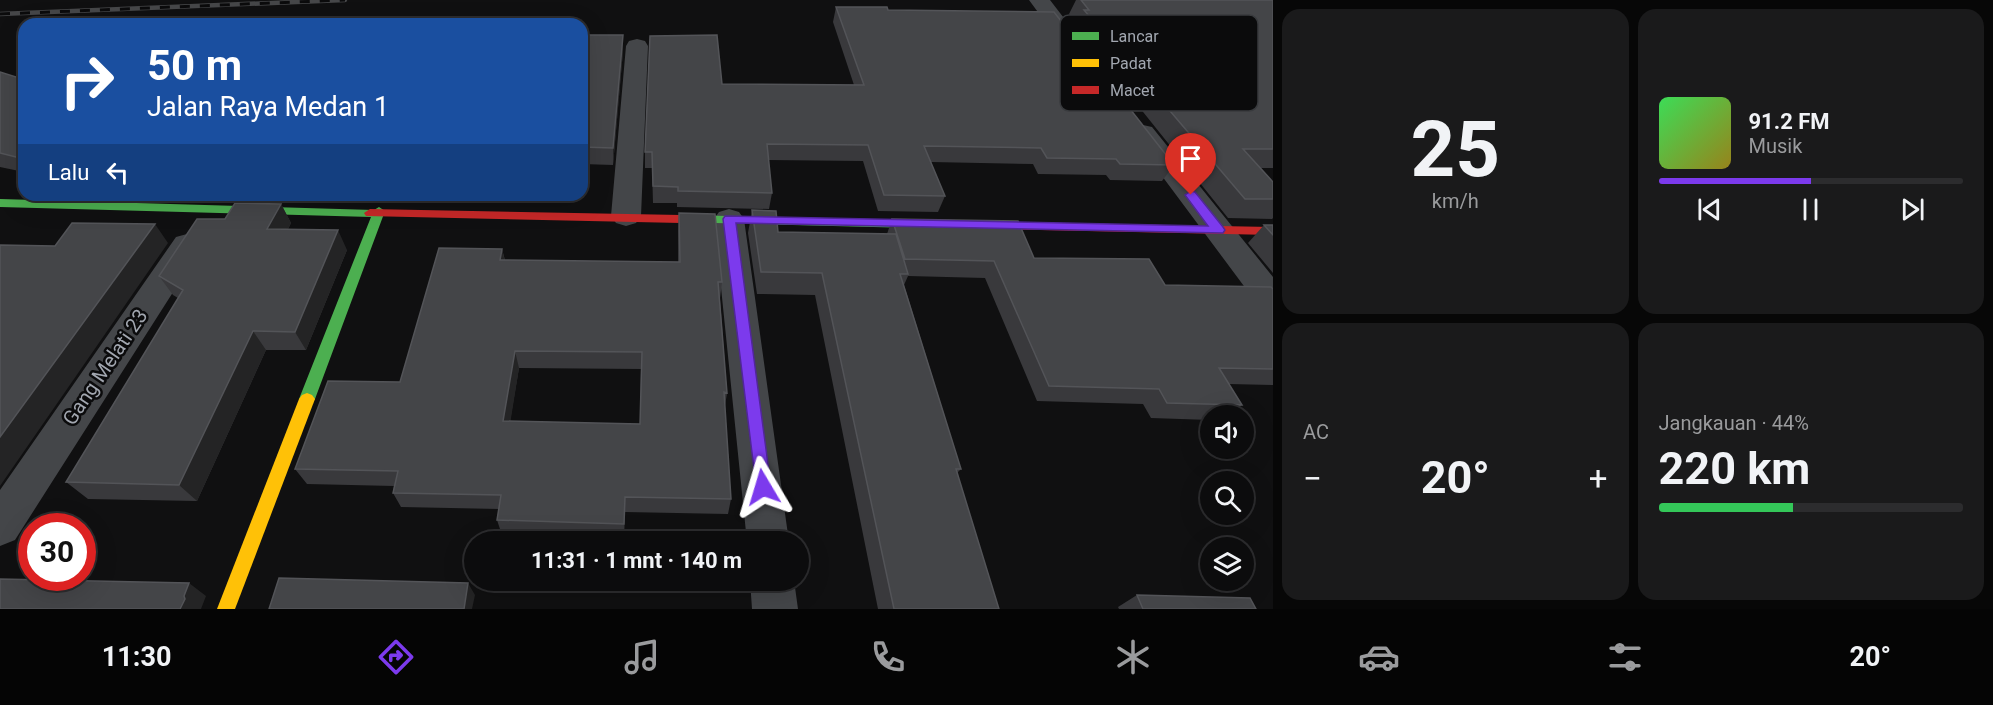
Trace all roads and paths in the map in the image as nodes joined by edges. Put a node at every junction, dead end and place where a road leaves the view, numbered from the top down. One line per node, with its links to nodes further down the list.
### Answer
1 (1039, 0): 2 (street)
2 (1060, 27)
3 (637, 46): 10 (street)
4 (1126, 111): 12 (street)
5 (87, 201): 6 (street); 7 (street)
6 (158, 202): 8 (street)
7 (0, 203)
8 (210, 209): 9 (street); 15 (street, Gang Melati 23)
9 (380, 211): 10 (street); 18 (street)
10 (626, 216): 11 (street)
11 (729, 219): 12 (street); 16 (street)
12 (1218, 230): 13 (street); 14 (street)
13 (1273, 231)
14 (1273, 300)
15 (0, 526)
16 (767, 531)
17 (773, 591): 19 (street)
18 (226, 609)
19 (775, 609)

